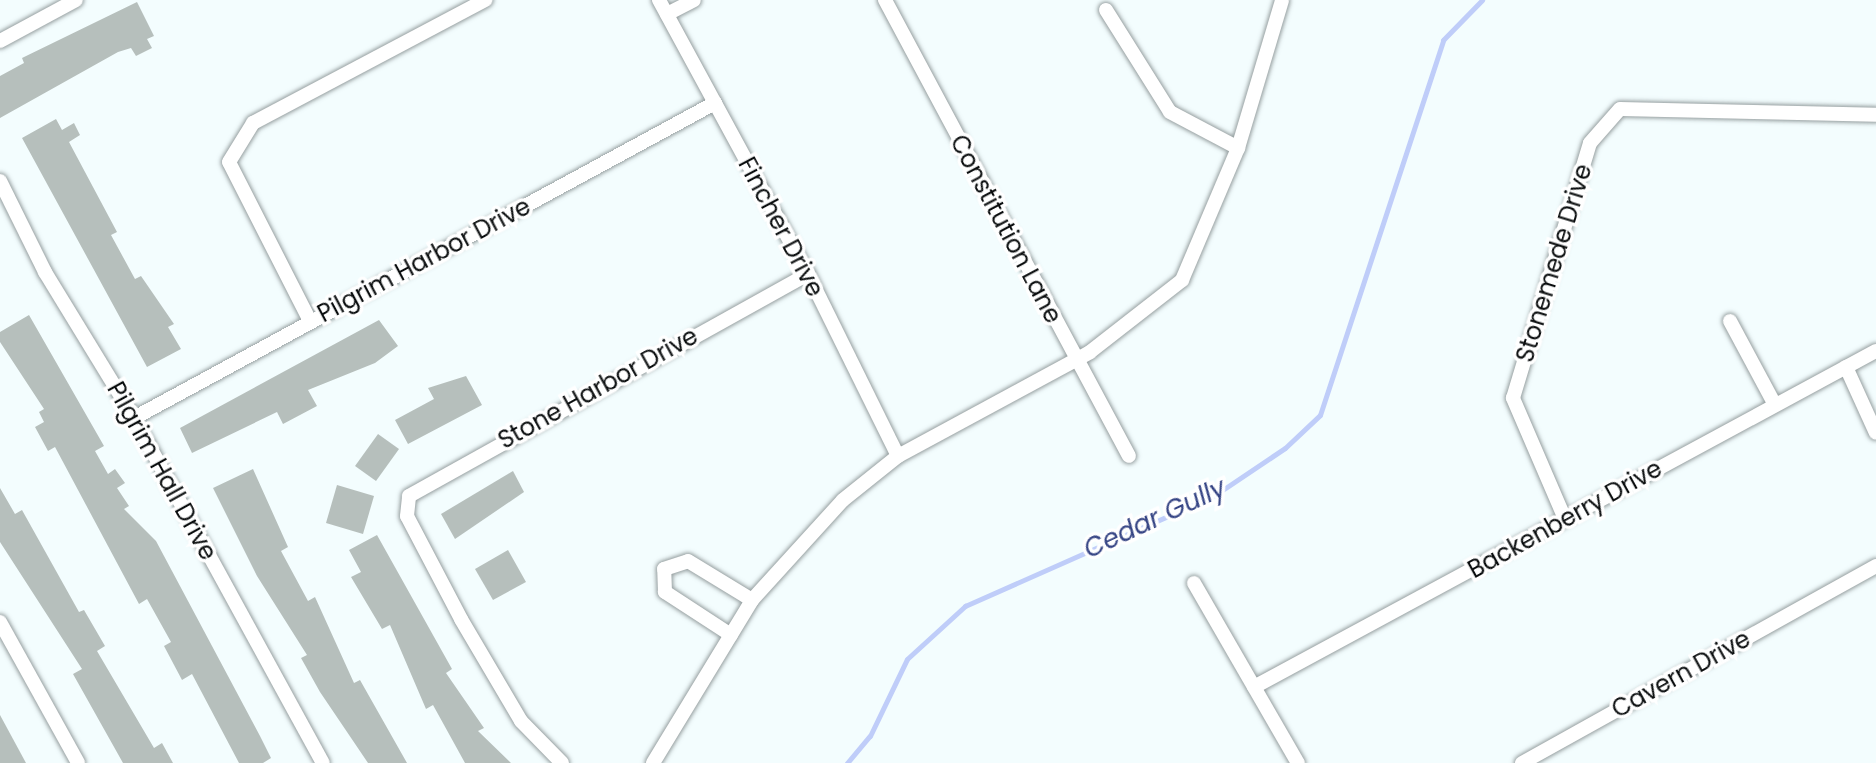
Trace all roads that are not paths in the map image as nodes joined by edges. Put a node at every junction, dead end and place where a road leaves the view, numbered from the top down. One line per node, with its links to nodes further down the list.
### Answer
1 (76, 0): 9 (street)
2 (485, 0): 15 (street)
3 (659, 0): 8 (street, Fincher Drive)
4 (694, 0): 8 (street)
5 (885, 0): 18 (street, Constitution Lane)
6 (1282, 0): 12 (street)
7 (1106, 10): 12 (street)
8 (667, 14): 10 (street, Fincher Drive)
9 (0, 41)
10 (715, 103): 14 (street, Fincher Drive); 15 (street, Pilgrim Harbor Drive)
11 (1876, 115): 25 (street, Stonemede Drive)
12 (1238, 148): 18 (street)
13 (0, 181): 21 (street, Pilgrim Hall Drive)
14 (808, 274): 23 (street, Fincher Drive); 34 (street, Stone Harbor Drive)
15 (310, 321): 21 (street, Pilgrim Harbor Drive)
16 (1730, 321): 20 (street)
17 (1876, 351): 19 (street, Backenberry Drive)
18 (1075, 361): 23 (street); 24 (street, Constitution Lane)
19 (1846, 367): 20 (street, Backenberry Drive); 22 (street)
20 (1775, 405): 25 (street, Backenberry Drive)
21 (134, 418): 33 (street, Pilgrim Hall Drive)
22 (1876, 433)
23 (898, 456): 28 (street)
24 (1129, 456)
25 (1565, 519): 31 (street, Backenberry Drive)
26 (1876, 566): 37 (street, Cavern Drive)
27 (1194, 583): 31 (street)
28 (752, 600): 30 (street); 30 (street)
29 (0, 622): 32 (street)
30 (731, 635): 35 (street)
31 (1254, 687): 36 (street)
32 (78, 763)
33 (323, 763)
34 (562, 763)
35 (653, 763)
36 (1298, 763)
37 (1522, 763)

